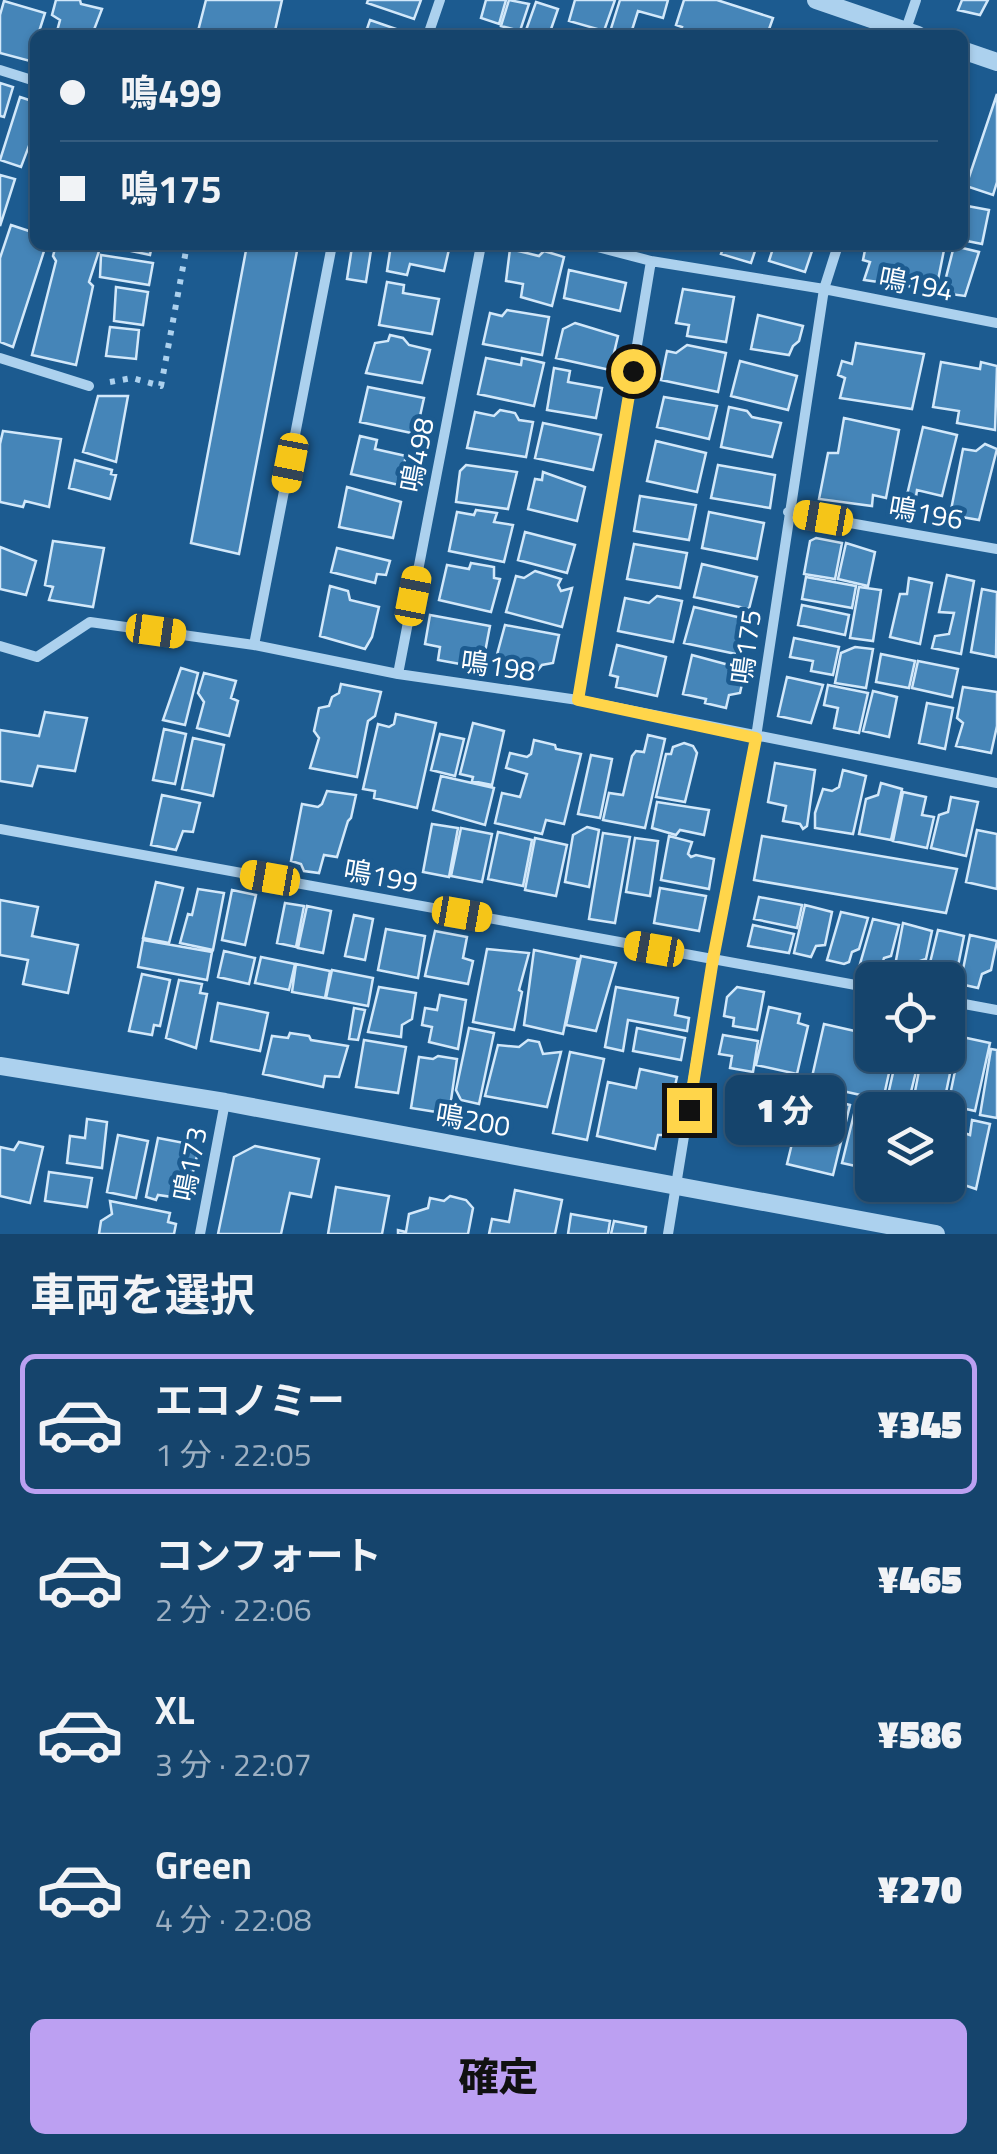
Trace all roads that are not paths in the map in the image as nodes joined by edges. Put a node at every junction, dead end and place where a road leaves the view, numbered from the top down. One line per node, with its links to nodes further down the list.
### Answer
1 (440, 0): 4 (street)
2 (816, 0): 5 (street)
3 (916, 0): 6 (street)
4 (430, 30)
5 (898, 30)
6 (910, 30)
7 (968, 52): 8 (street)
8 (997, 62)
9 (0, 70): 10 (street)
10 (30, 79)
11 (331, 250): 22 (street)
12 (480, 250): 24 (street, 鳴498)
13 (609, 250): 15 (street, 鳴194)
14 (836, 250): 16 (street, 鳴175)
15 (651, 261): 16 (street, 鳴194); 25 (street)
16 (824, 289): 17 (street, 鳴194); 20 (street, 鳴175)
17 (997, 323)
18 (0, 358): 19 (street)
19 (89, 386)
20 (788, 512): 21 (street, 鳴196); 26 (street, 鳴175)
21 (997, 549)
22 (254, 645): 23 (street, 鳴198); 24 (street, 鳴198)
23 (0, 646)
24 (398, 674): 25 (street, 鳴198)
25 (578, 700): 26 (street, 鳴198)
26 (756, 738): 27 (street, 鳴198); 29 (street, 鳴175)
27 (997, 783)
28 (0, 829): 29 (street, 鳴199)
29 (713, 959): 30 (street, 鳴199); 35 (street, 鳴175)
30 (855, 985)
31 (965, 1004): 32 (street)
32 (997, 1010)
33 (0, 1066): 34 (street, 鳴200)
34 (226, 1102): 35 (street, 鳴200); 36 (street, 鳴173)
35 (677, 1186): 37 (street, 鳴175); 38 (street, 鳴200)
36 (200, 1234)
37 (668, 1234)
38 (936, 1234)

